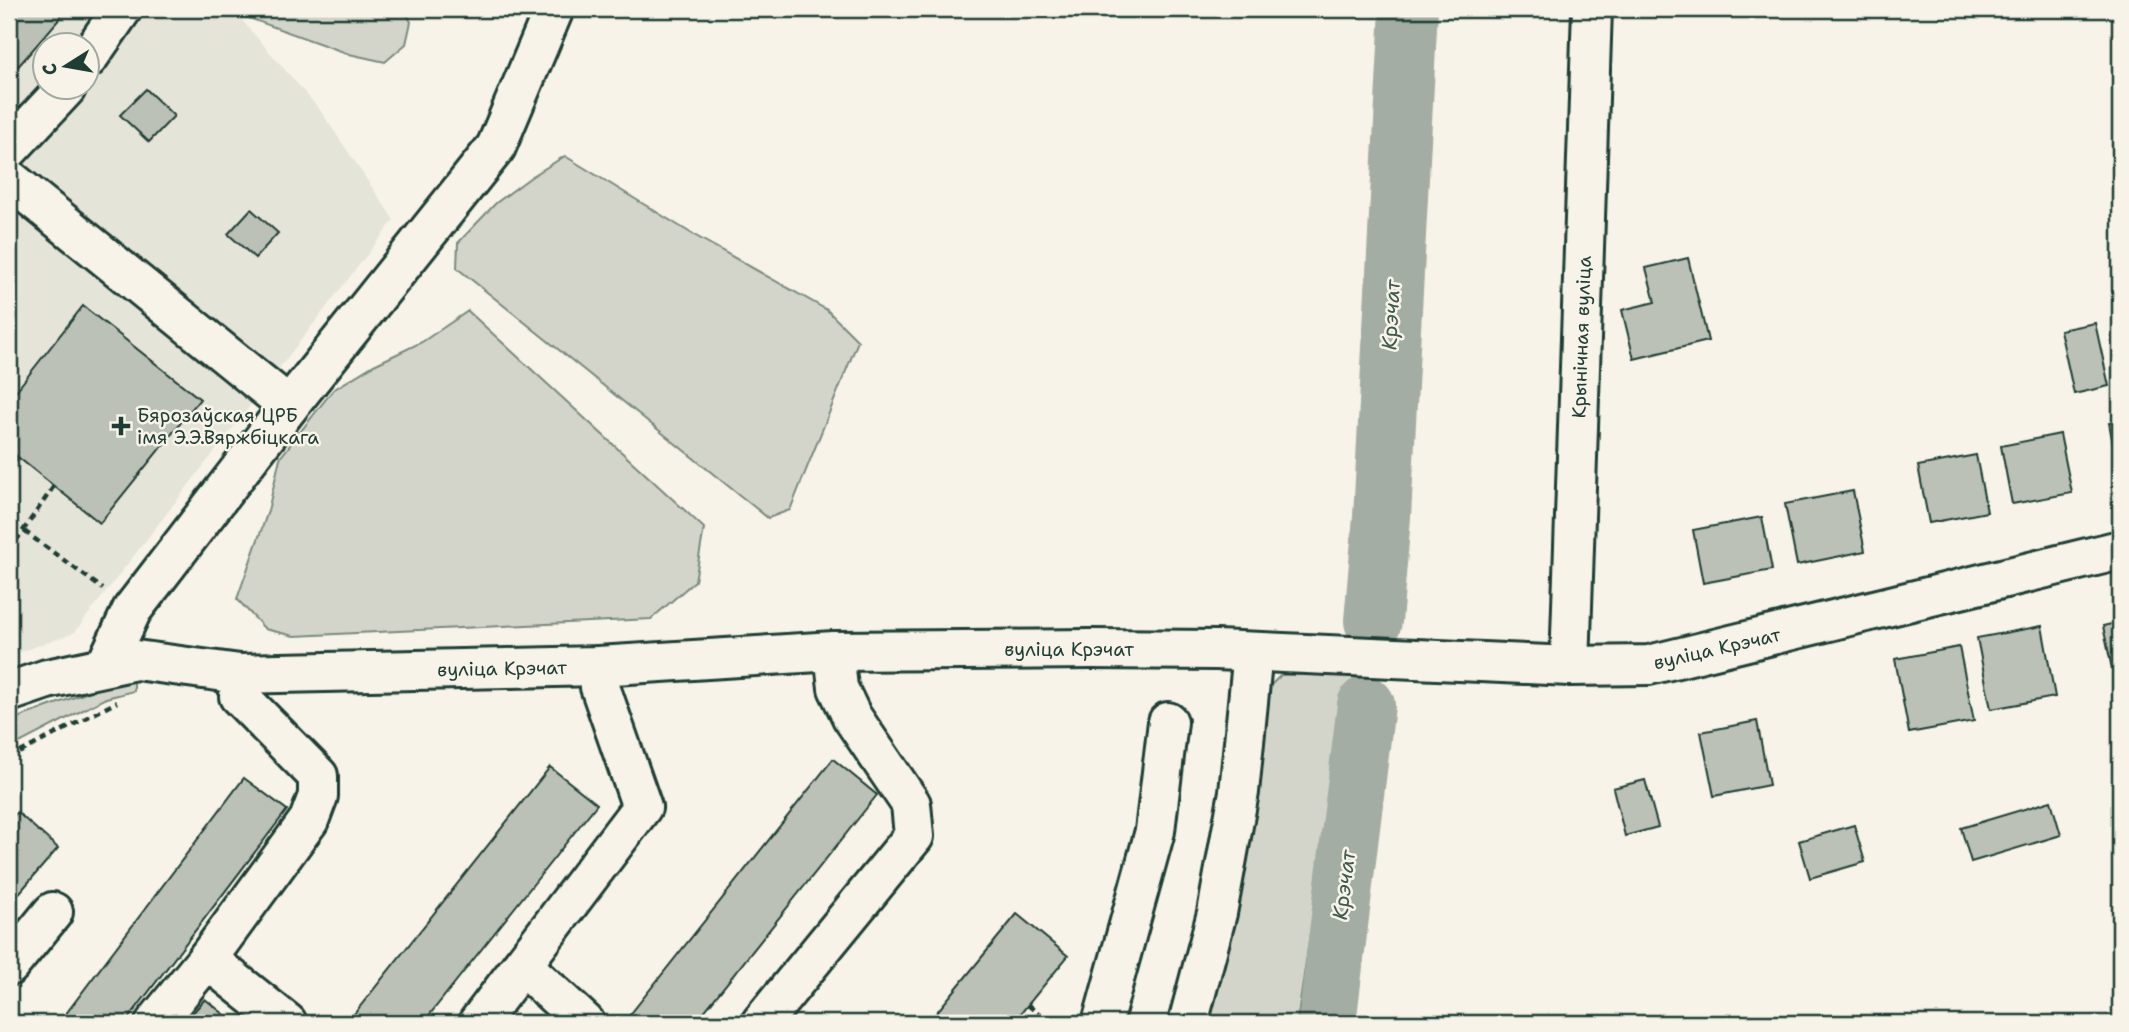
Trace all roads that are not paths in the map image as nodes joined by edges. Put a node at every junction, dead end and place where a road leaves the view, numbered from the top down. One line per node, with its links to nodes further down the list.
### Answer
1 (554, 9): 8 (street)
2 (1592, 9): 14 (street, Крынічная вуліца)
3 (114, 12): 4 (street)
4 (102, 33)
5 (53, 102): 6 (street)
6 (9, 149)
7 (9, 179): 8 (street)
8 (289, 406): 12 (street)
9 (2120, 550): 14 (street, вуліца Крэчат)
10 (834, 651): 11 (street, вуліца Крэчат); 13 (street, вуліца Крэчат); 26 (street)
11 (1253, 652): 14 (street, вуліца Крэчат); 28 (street)
12 (106, 666): 15 (street, вуліца Крэчат); 16 (street, вуліца Крэчат)
13 (598, 666): 15 (street, вуліца Крэчат); 20 (street)
14 (1570, 666)
15 (240, 674): 19 (street)
16 (9, 692)
17 (1168, 722): 27 (street)
18 (53, 912): 21 (street)
19 (206, 959): 22 (street); 23 (street)
20 (522, 965): 24 (street); 25 (street)
21 (9, 966)
22 (155, 1023)
23 (287, 1023)
24 (478, 1023)
25 (585, 1023)
26 (761, 1023)
27 (1102, 1023)
28 (1188, 1023)

